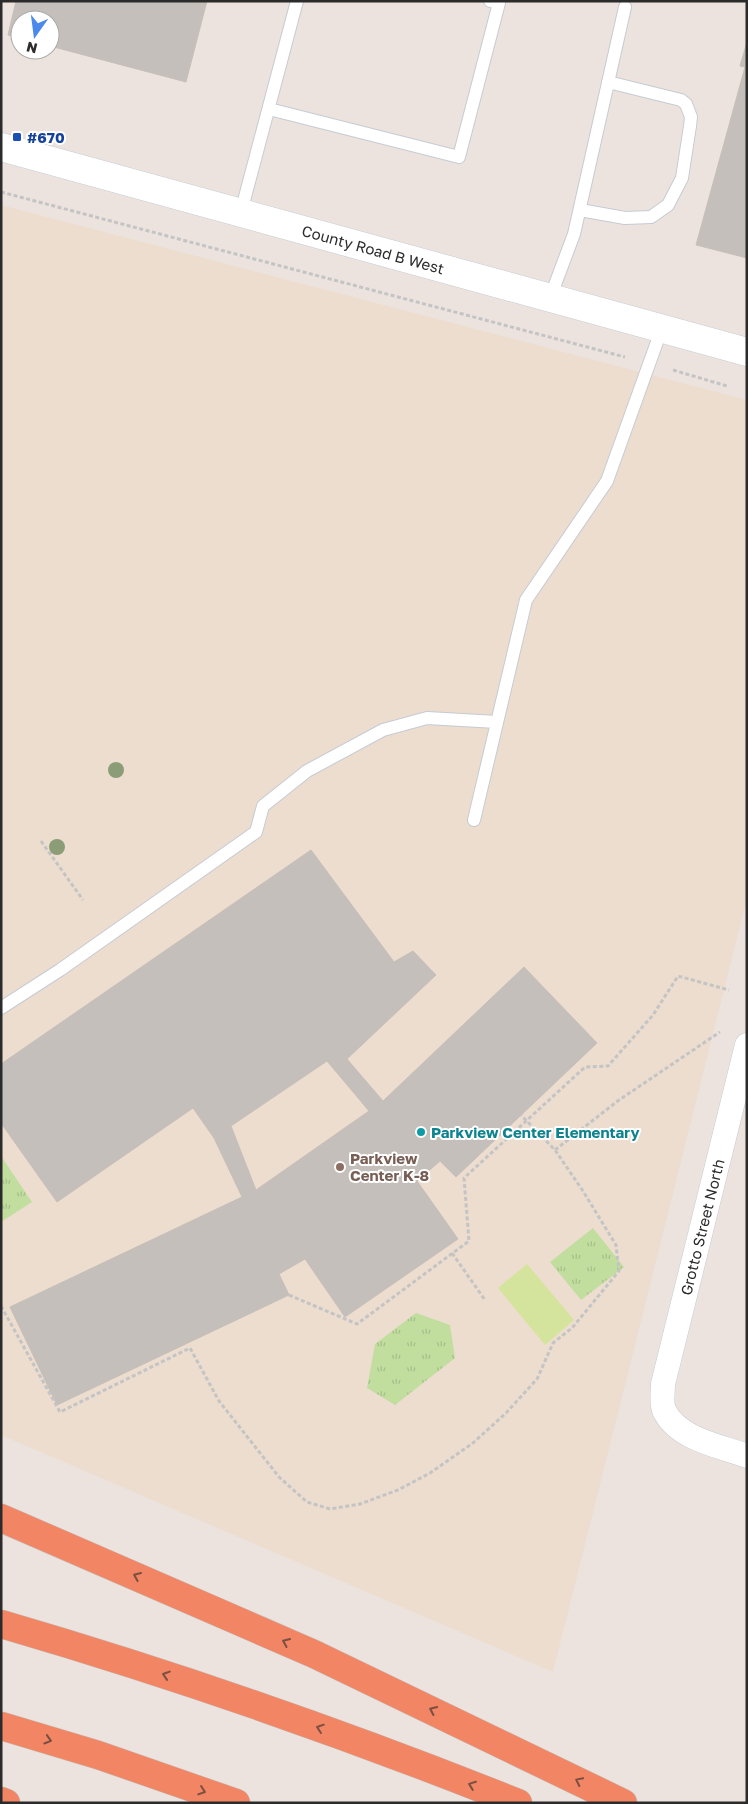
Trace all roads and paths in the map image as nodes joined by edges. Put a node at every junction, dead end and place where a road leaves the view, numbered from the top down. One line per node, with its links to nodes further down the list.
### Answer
1 (297, 1): 5 (lane)
2 (490, 1): 5 (lane)
3 (625, 8): 4 (lane)
4 (608, 82): 8 (lane); 8 (lane)
5 (268, 109): 9 (lane)
6 (1, 147): 9 (street, County Road B West)
7 (1, 192): 13 (path)
8 (580, 210): 10 (lane)
9 (241, 212): 10 (street, County Road B West)
10 (550, 298): 11 (street, County Road B West)
11 (662, 328): 12 (street, County Road B West); 16 (lane)
12 (747, 352)
13 (626, 357)
14 (673, 370): 15 (path)
15 (727, 386)
16 (497, 722): 17 (lane); 21 (lane)
17 (474, 820)
18 (41, 841): 19 (path)
19 (83, 900)
20 (729, 990): 25 (path)
21 (1, 1008)
22 (720, 1032): 26 (path)
23 (747, 1045): 31 (street, Grotto Street North)
24 (521, 1115): 25 (path)
25 (527, 1122): 26 (path); 27 (path)
26 (555, 1150): 30 (path)
27 (452, 1253): 28 (path); 29 (path)
28 (289, 1295)
29 (486, 1300)
30 (1, 1306)
31 (747, 1456)
32 (1, 1518): 39 (highway, one-way to 32)
33 (1, 1624): 38 (highway, one-way to 33)
34 (1, 1726): 37 (highway, one-way to 37)
35 (1, 1801): 36 (highway)
36 (6, 1803)
37 (236, 1803)
38 (518, 1803)
39 (623, 1803)

